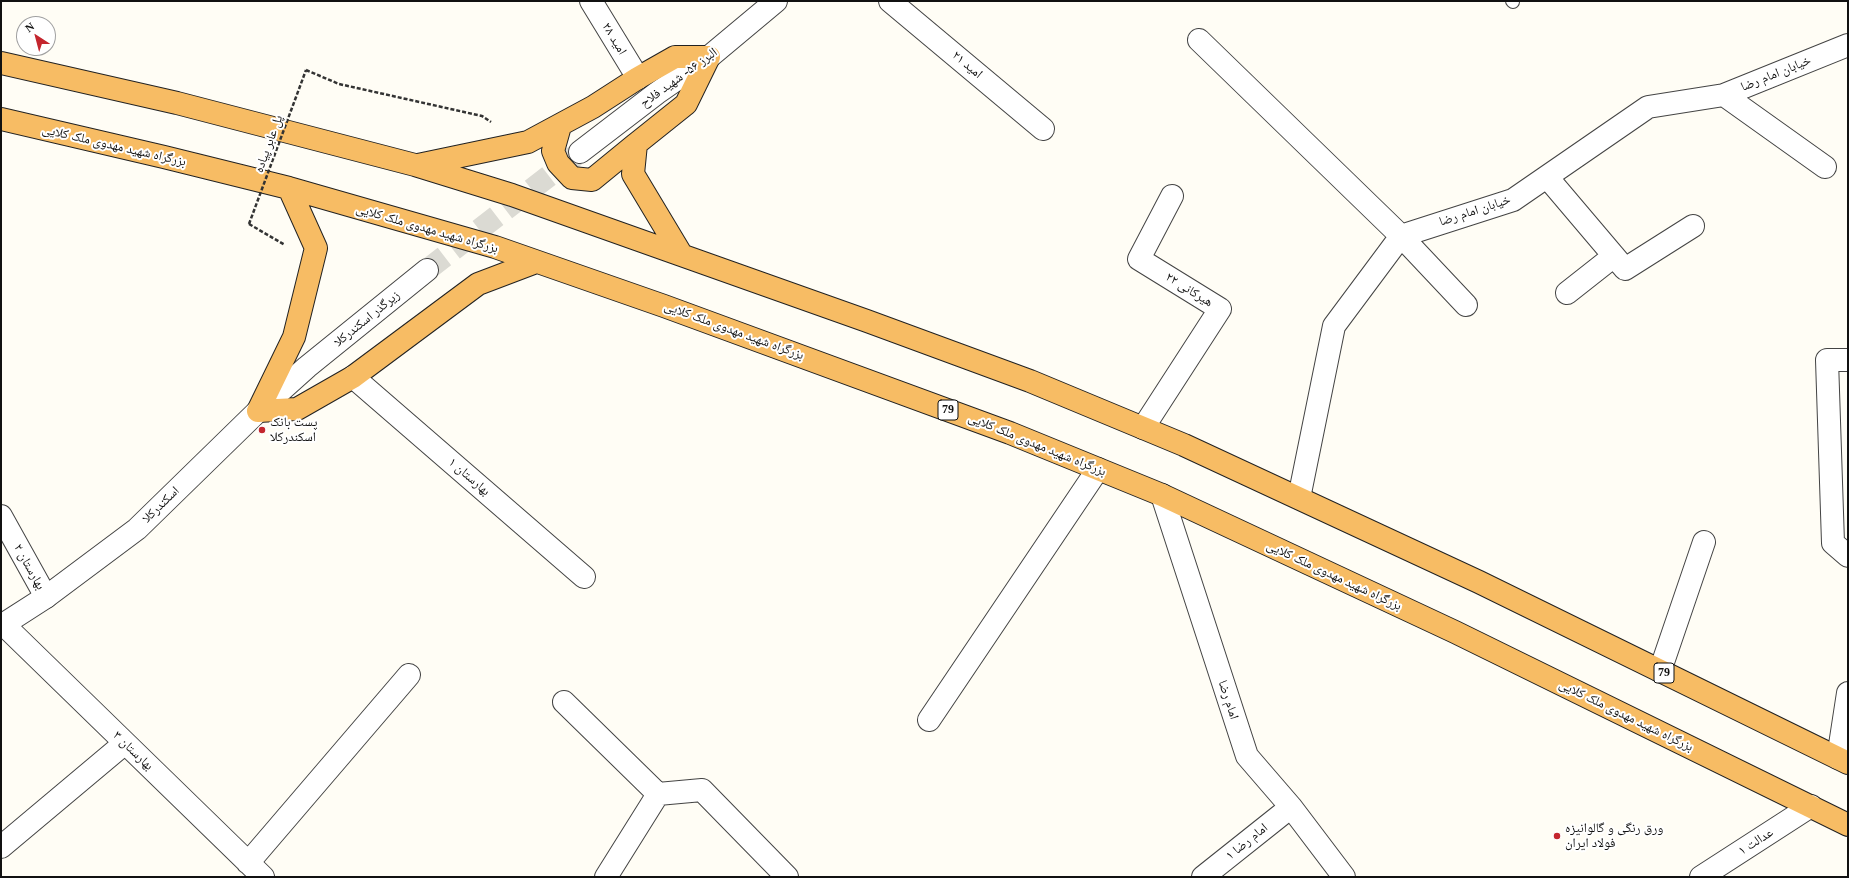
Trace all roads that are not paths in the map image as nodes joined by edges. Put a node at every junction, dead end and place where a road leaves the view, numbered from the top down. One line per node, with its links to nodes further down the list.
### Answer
1 (591, 1): 8 (street, امید ۲۸)
2 (776, 1): 6 (street, البرز ۵۶- شهید فلاح)
3 (890, 1): 12 (street, امید ۲۱)
4 (1199, 40): 21 (street)
5 (1848, 45): 9 (street, خیابان امام رضا)
6 (709, 57): 8 (highway); 13 (highway); 14 (street, البرز ۵۶- شهید فلاح)
7 (1, 63): 15 (highway, 79)
8 (638, 78): 11 (highway)
9 (1724, 95): 16 (street); 17 (street, خیابان امام رضا)
10 (1, 119): 18 (highway, بزرگراه شهید مهدوی ملک کلایی / 79)
11 (560, 126): 13 (highway); 15 (highway)
12 (1043, 129)
13 (636, 144): 22 (highway)
14 (580, 152)
15 (415, 165): 22 (highway, 79)
16 (1825, 167)
17 (1547, 177): 21 (street, خیابان امام رضا); 23 (street)
18 (289, 188): 24 (highway, بزرگراه شهید مهدوی ملک کلایی / 79); 31 (highway)
19 (1172, 196): 32 (street, هیرکانی ۲۲)
20 (1693, 226): 23 (street)
21 (1401, 236): 27 (street); 35 (street)
22 (681, 254): 32 (highway, 79)
23 (1614, 256): 26 (street)
24 (536, 262): 30 (highway); 33 (highway, بزرگراه شهید مهدوی ملک کلایی / 79)
25 (427, 270): 29 (street, زیرگذر اسکندرکلا)
26 (1567, 293)
27 (1466, 305)
28 (1848, 360): 38 (street)
29 (307, 367): 31 (street, اسکندرکلا)
30 (353, 377): 31 (highway); 39 (street, بهارستان ۱)
31 (258, 411): 40 (street, اسکندرکلا)
32 (1143, 428): 35 (highway, 79)
33 (1098, 469): 34 (highway, بزرگراه شهید مهدوی ملک کلایی / 79); 46 (street)
34 (1162, 495): 50 (highway, بزرگراه شهید مهدوی ملک کلایی / 79); 51 (street, امام رضا)
35 (1299, 498): 42 (highway, 79)
36 (1, 516): 40 (street, بهارستان ۲)
37 (1704, 542): 42 (street)
38 (1848, 556)
39 (584, 577)
40 (46, 597): 41 (street, اسکندرکلا)
41 (2, 625): 47 (street, بهارستان ۳)
42 (1660, 671): 48 (highway, 79)
43 (408, 675): 54 (street)
44 (1848, 693): 48 (street)
45 (564, 702): 49 (street)
46 (929, 720)
47 (125, 743): 53 (street); 54 (street, بهارستان ۳)
48 (1843, 761)
49 (658, 794): 55 (street); 56 (street)
50 (1811, 806): 52 (highway, بزرگراه شهید مهدوی ملک کلایی / 79); 59 (street, عدالت ۱)
51 (1290, 807): 57 (street, امام رضا ۱); 58 (street, امام رضا)
52 (1848, 825)
53 (1, 847)
54 (255, 870)
55 (606, 877)
56 (787, 877)
57 (1203, 877)
58 (1344, 877)
59 (1701, 877)

